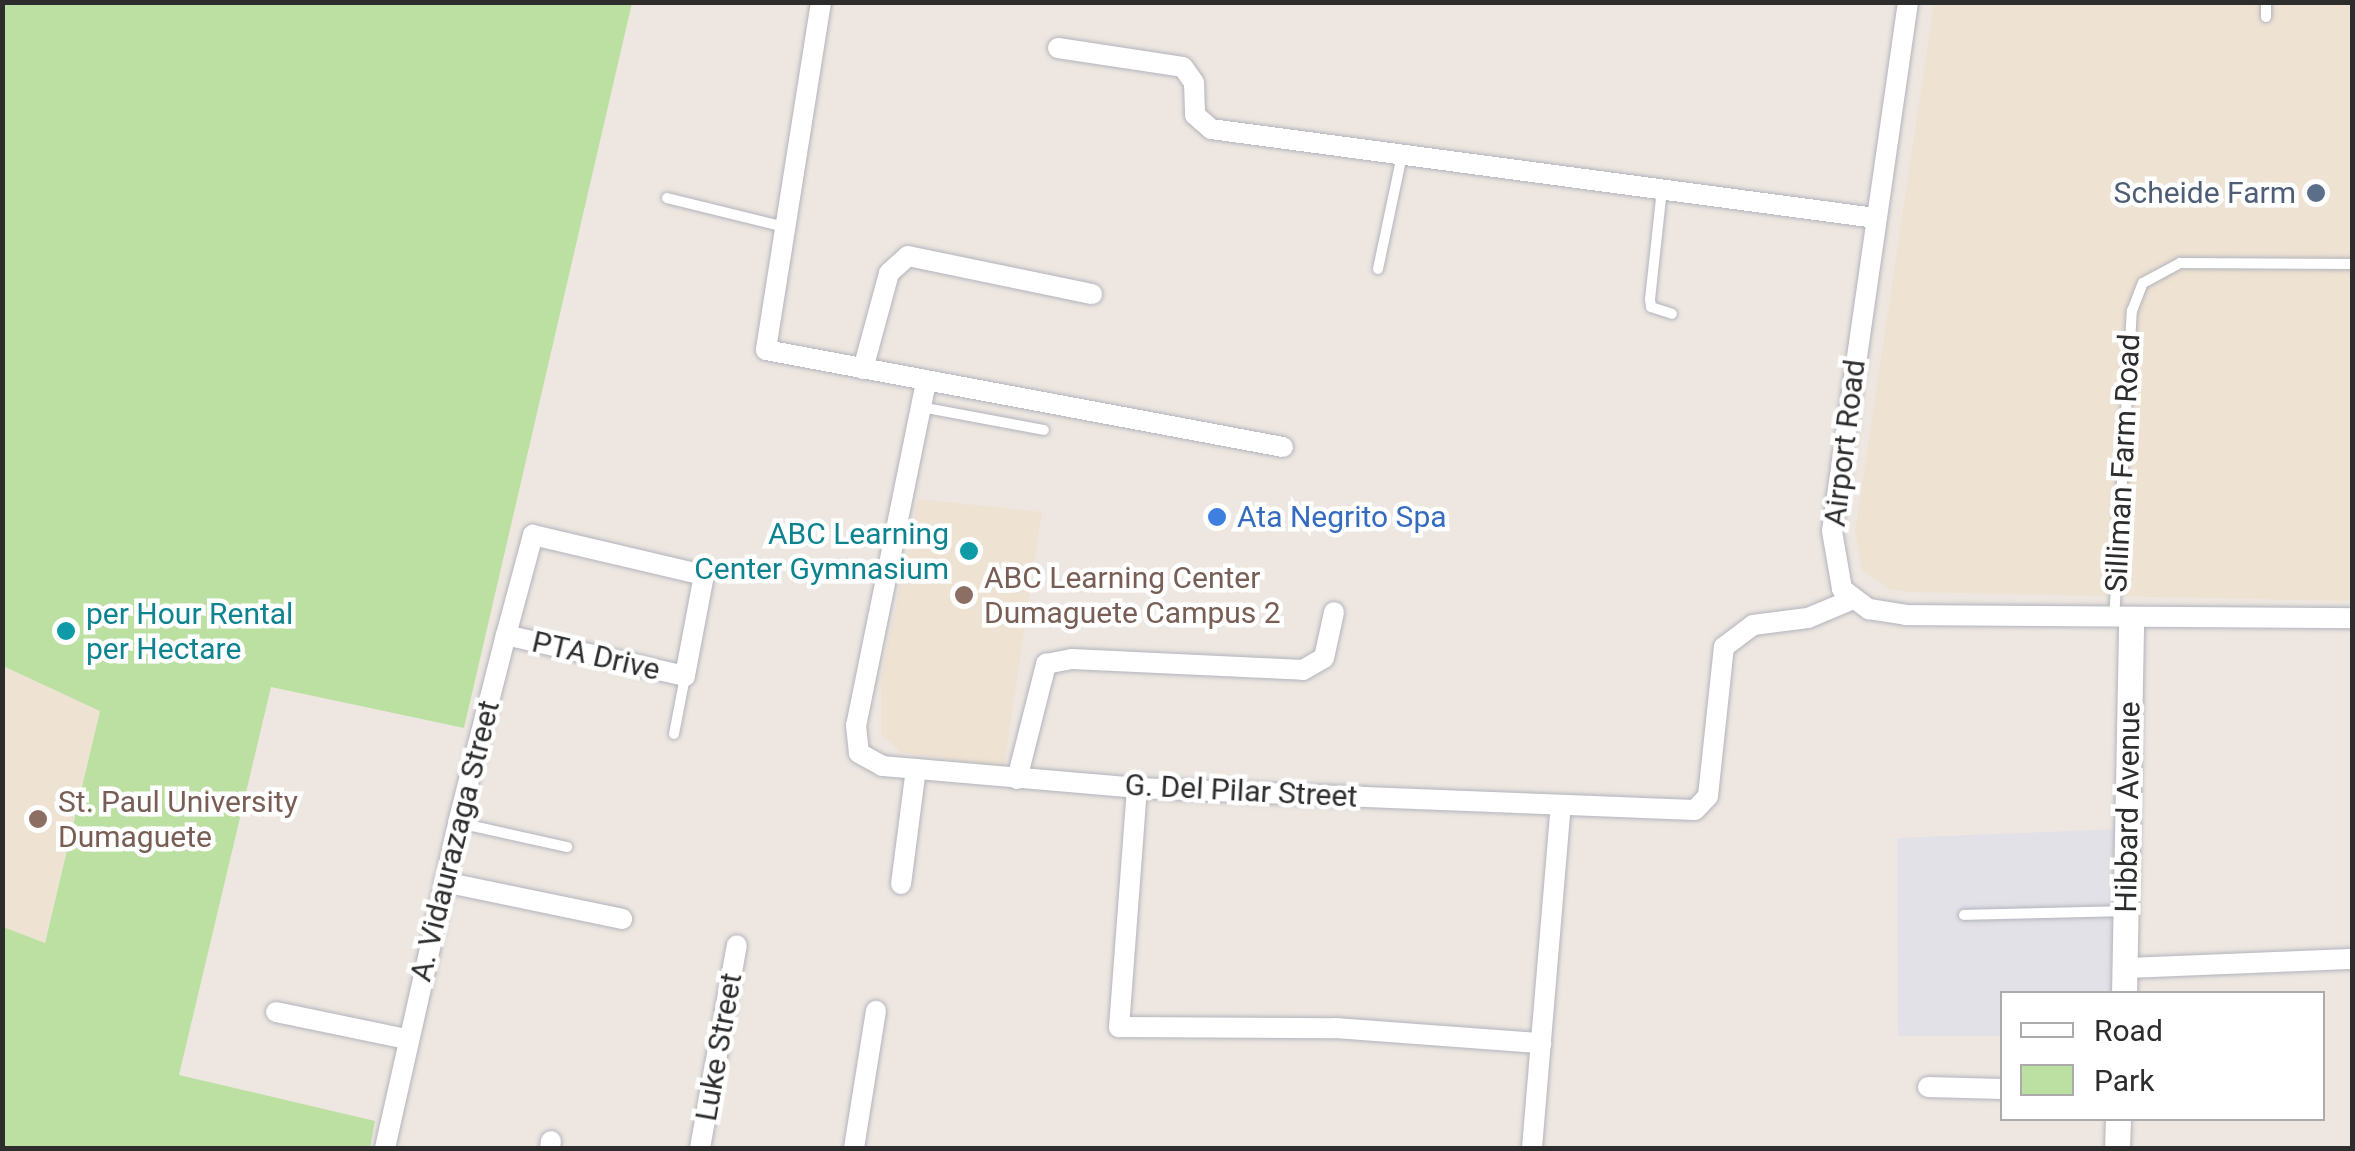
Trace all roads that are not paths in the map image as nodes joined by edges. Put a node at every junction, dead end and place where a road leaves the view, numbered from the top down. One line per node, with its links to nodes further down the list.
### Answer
1 (821, 2): 10 (street)
2 (1908, 2): 9 (street, Airport Road)
3 (2266, 2): 4 (lane)
4 (2266, 18)
5 (1058, 48): 6 (street)
6 (1402, 154): 7 (street); 12 (lane)
7 (1662, 189): 9 (street); 14 (lane)
8 (667, 198): 10 (lane)
9 (1875, 218): 20 (street, Airport Road)
10 (785, 227): 15 (street)
11 (2352, 264): 23 (lane, Silliman Farm Road)
12 (1378, 269)
13 (1092, 294): 15 (street)
14 (1672, 314)
15 (863, 369): 16 (street)
16 (926, 382): 17 (street, G. Del Pilar Street); 19 (street)
17 (921, 407): 18 (lane); 27 (street, G. Del Pilar Street)
18 (1044, 430)
19 (1283, 448)
20 (1852, 600): 23 (street); 30 (street, G. Del Pilar Street)
21 (1334, 612): 28 (street)
22 (2352, 618): 23 (street)
23 (2122, 620): 35 (street, Hibbard Avenue)
24 (506, 636): 25 (street, PTA Drive); 25 (street, A. Vidaurazaga Street); 31 (street, A. Vidaurazaga Street)
25 (685, 676): 26 (lane)
26 (674, 734)
27 (916, 769): 28 (street, G. Del Pilar Street); 34 (street)
28 (1017, 779): 29 (street, G. Del Pilar Street)
29 (1137, 788): 30 (street, G. Del Pilar Street); 44 (street)
30 (1561, 805): 44 (street)
31 (458, 823): 32 (lane); 33 (street, A. Vidaurazaga Street)
32 (567, 848)
33 (444, 882): 37 (street); 43 (street, A. Vidaurazaga Street)
34 (902, 884)
35 (2126, 911): 36 (lane); 40 (street, Hibbard Avenue)
36 (1964, 916)
37 (622, 919)
38 (737, 945): 49 (street, Luke Street)
39 (2352, 958): 40 (street)
40 (2124, 981)
41 (876, 1011): 50 (street)
42 (276, 1012): 43 (street)
43 (406, 1039): 48 (street, A. Vidaurazaga Street)
44 (1541, 1043): 51 (street)
45 (1928, 1087): 46 (street)
46 (2000, 1089)
47 (2118, 1121): 52 (street)
48 (385, 1148)
49 (700, 1148)
50 (854, 1148)
51 (1532, 1148)
52 (2117, 1148)

